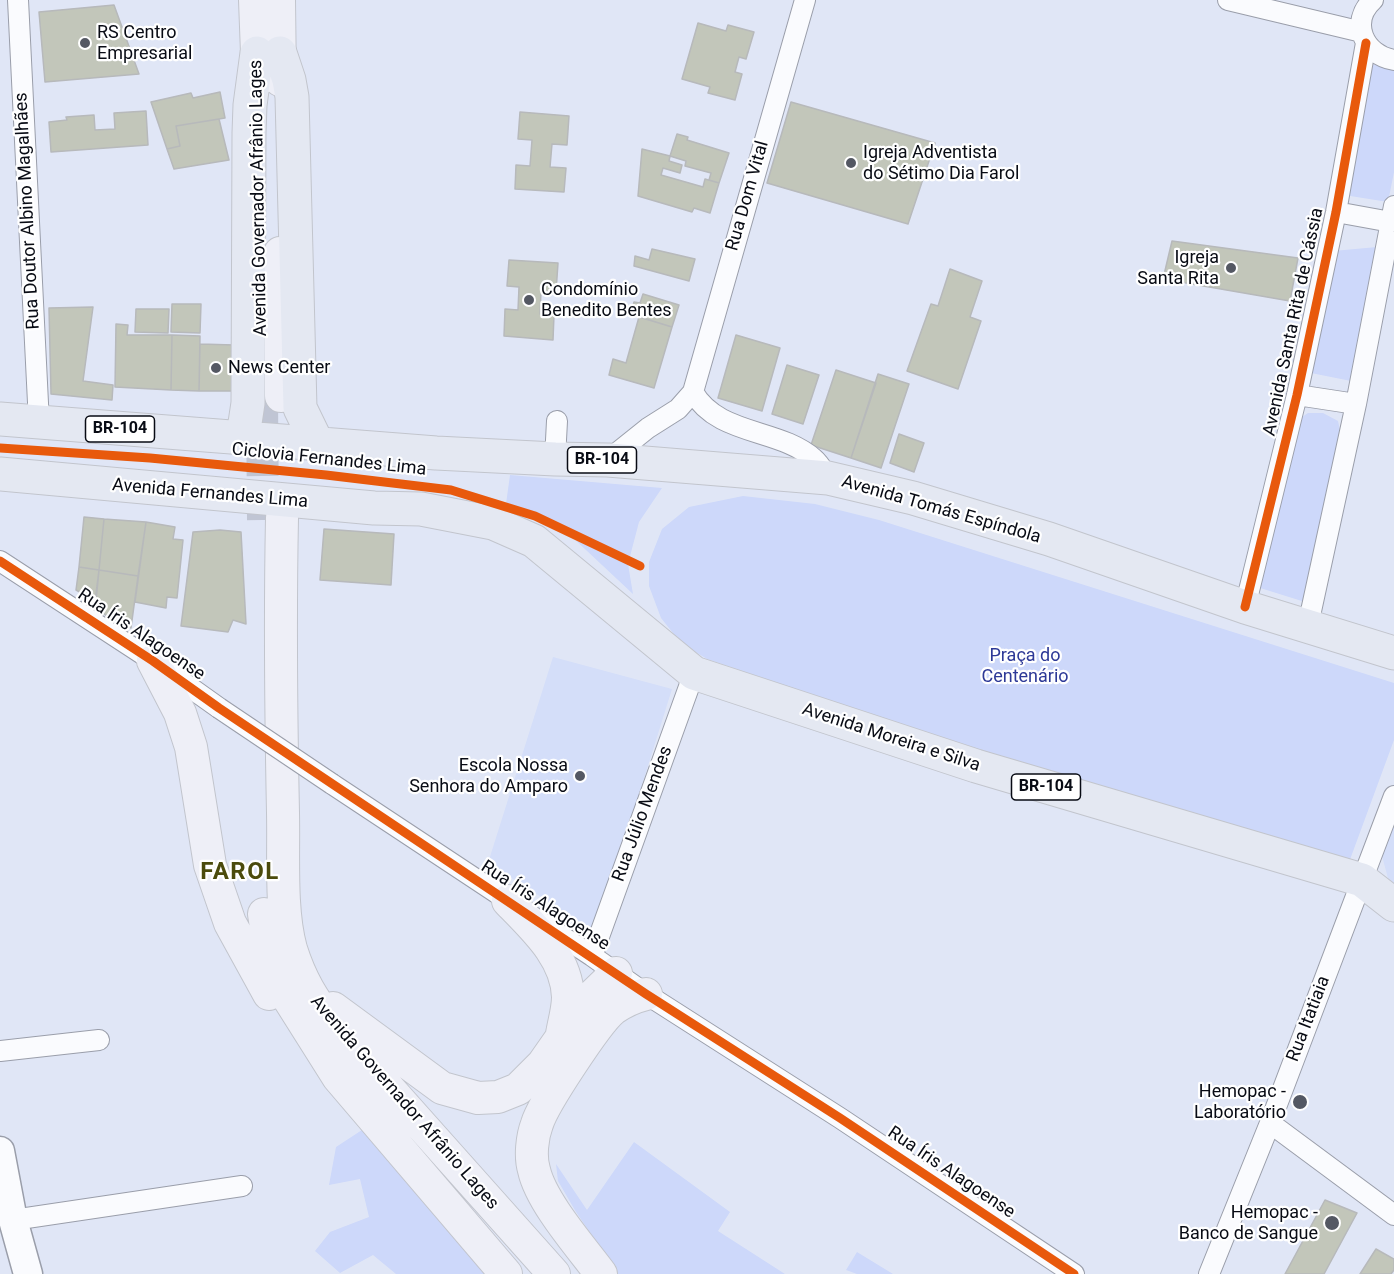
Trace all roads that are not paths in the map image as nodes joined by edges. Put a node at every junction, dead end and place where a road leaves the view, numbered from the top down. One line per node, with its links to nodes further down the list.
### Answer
1 (18, 0): 17 (street, Rua Doutor Albino Magalhães)
2 (255, 0): 7 (main road, Avenida Governador Afrânio Lages)
3 (279, 0): 7 (main road, Avenida Governador Afrânio Lages)
4 (805, 0): 11 (street, Rua Dom Vital)
5 (1228, 0): 6 (street)
6 (1366, 18): 8 (street); 9 (street, Avenida Santa Rita de Cássia)
7 (268, 53): 13 (main road, Avenida Governador Afrânio Lages); 18 (highway); 19 (highway)
8 (1394, 60)
9 (1336, 212): 10 (street); 12 (street, Avenida Santa Rita de Cássia)
10 (1393, 214): 14 (street)
11 (693, 392): 21 (street); 23 (street)
12 (1297, 395): 14 (street); 26 (street, Avenida Santa Rita de Cássia)
13 (272, 396)
14 (1356, 404): 27 (street)
15 (0, 419): 17 (highway, BR-104)
16 (557, 422): 20 (street)
17 (39, 423): 18 (highway, BR-104)
18 (240, 437): 19 (highway, BR-104)
19 (317, 443): 20 (highway, Avenida Tomás Espíndola / BR-104)
20 (555, 459): 21 (highway, Avenida Tomás Espíndola / BR-104)
21 (608, 460): 23 (highway, Avenida Tomás Espíndola / BR-104)
22 (0, 474): 24 (highway, Avenida Fernandes Lima / BR-104)
23 (828, 478): 26 (highway, Avenida Tomás Espíndola / BR-104)
24 (421, 509): 30 (highway, Avenida Moreira e Silva / BR-104)
25 (0, 561): 29 (street, Rua Íris Alagoense)
26 (1245, 607): 27 (highway, Avenida Tomás Espíndola / BR-104)
27 (1308, 625): 28 (highway, Avenida Tomás Espíndola / BR-104)
28 (1394, 652)
29 (153, 661): 31 (street, Rua Íris Alagoense); 32 (main road)
30 (694, 673): 34 (highway, Avenida Moreira e Silva / BR-104); 37 (street, Rua Júlio Mendes)
31 (219, 708): 32 (main road); 35 (street, Rua Íris Alagoense, bridge)
32 (186, 730): 43 (main road)
33 (1394, 796): 34 (street, Rua Itatiaia)
34 (1362, 880): 36 (highway, Avenida Moreira e Silva / BR-104); 44 (street, Rua Itatiaia)
35 (508, 902): 37 (street, Rua Íris Alagoense); 40 (main road)
36 (1394, 905)
37 (604, 964): 39 (street, Rua Íris Alagoense); 40 (main road)
38 (307, 991): 40 (main road); 43 (main road, Avenida Governador Afrânio Lages); 52 (main road, Avenida Governador Afrânio Lages)
39 (646, 994): 49 (street, Rua Íris Alagoense); 53 (main road)
40 (562, 1035)
41 (99, 1040): 42 (street)
42 (0, 1051)
43 (338, 1077): 51 (main road, Avenida Governador Afrânio Lages)
44 (1270, 1123): 47 (street); 55 (street, Rua Itatiaia)
45 (0, 1150): 48 (street)
46 (242, 1186): 48 (street)
47 (1394, 1215)
48 (13, 1220): 50 (street)
49 (1047, 1267): 54 (street, Rua Íris Alagoense)
50 (28, 1274)
51 (506, 1274)
52 (554, 1274)
53 (601, 1274)
54 (1074, 1274)
55 (1209, 1274)

